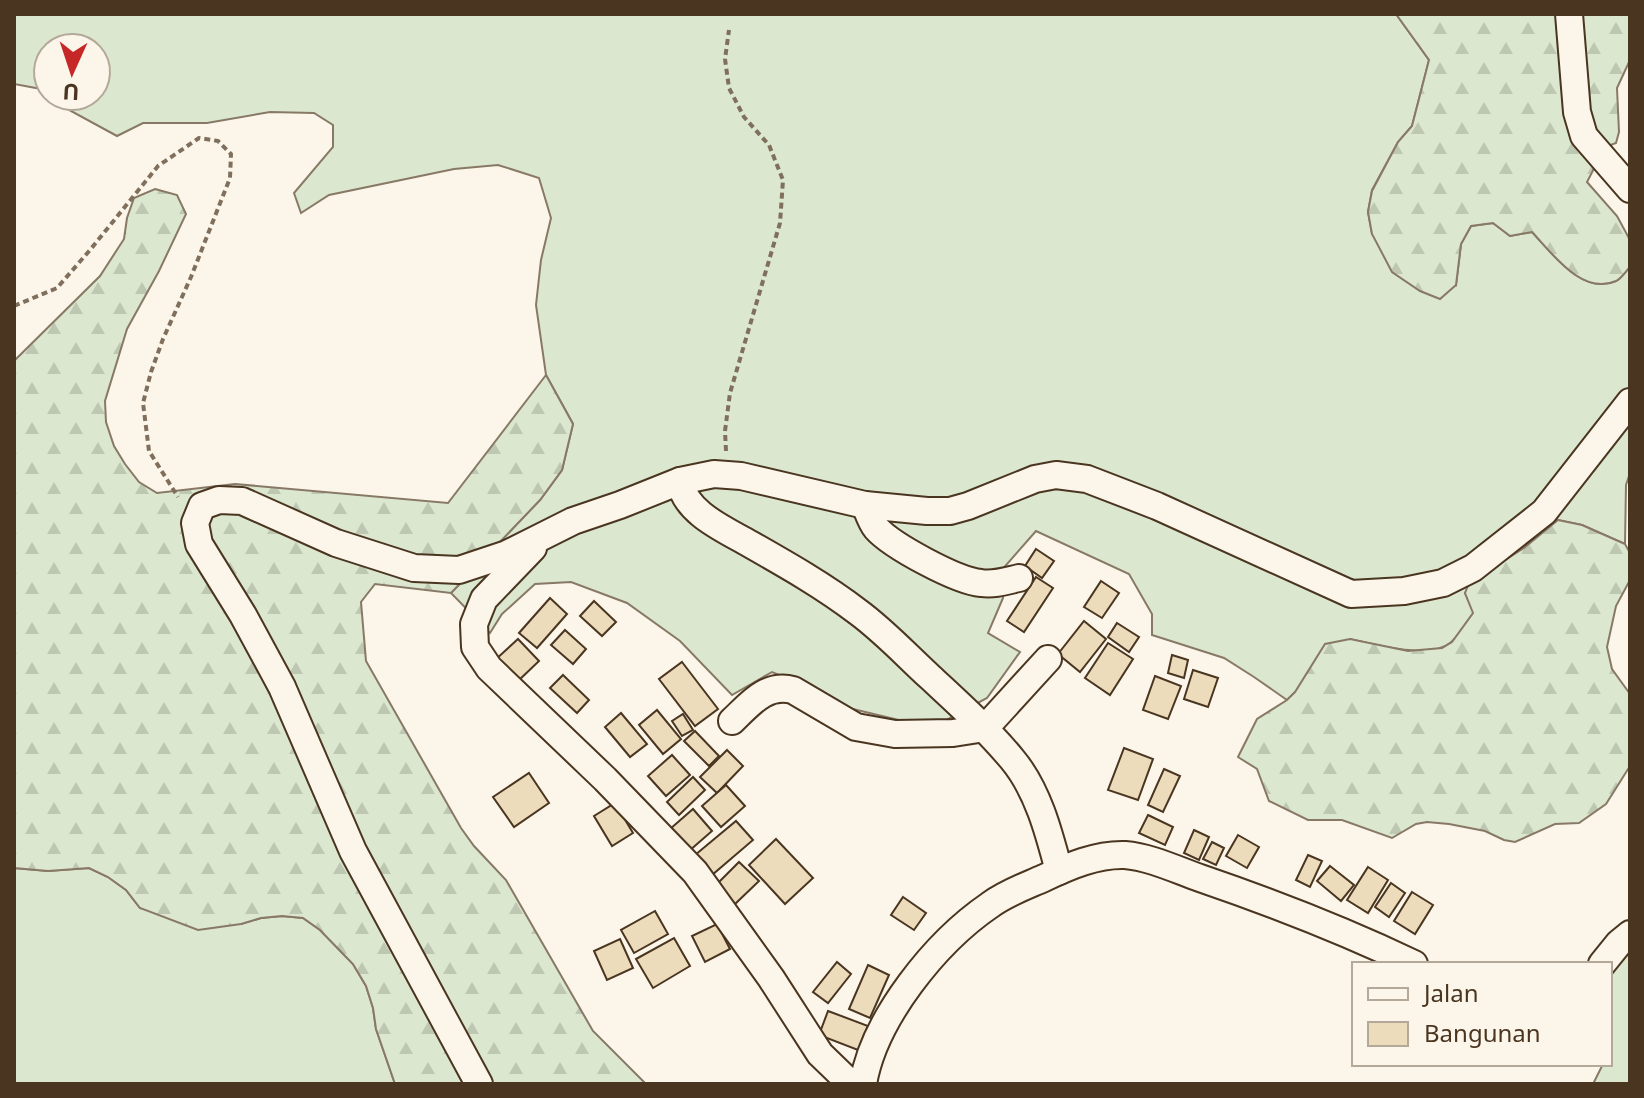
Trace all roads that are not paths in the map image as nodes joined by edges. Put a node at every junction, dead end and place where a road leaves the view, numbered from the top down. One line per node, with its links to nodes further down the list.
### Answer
1 (1569, 14): 2 (street)
2 (1630, 189)
3 (1630, 402): 5 (street)
4 (680, 481): 5 (street); 6 (street); 10 (street)
5 (865, 505): 7 (street)
6 (545, 535): 15 (street); 16 (street)
7 (1019, 578)
8 (1048, 659): 10 (street)
9 (732, 721): 10 (street)
10 (985, 728): 11 (street)
11 (1059, 871): 13 (street); 17 (street)
12 (1630, 934): 14 (street)
13 (1410, 962)
14 (1604, 962)
15 (479, 1084)
16 (851, 1084)
17 (863, 1084)

